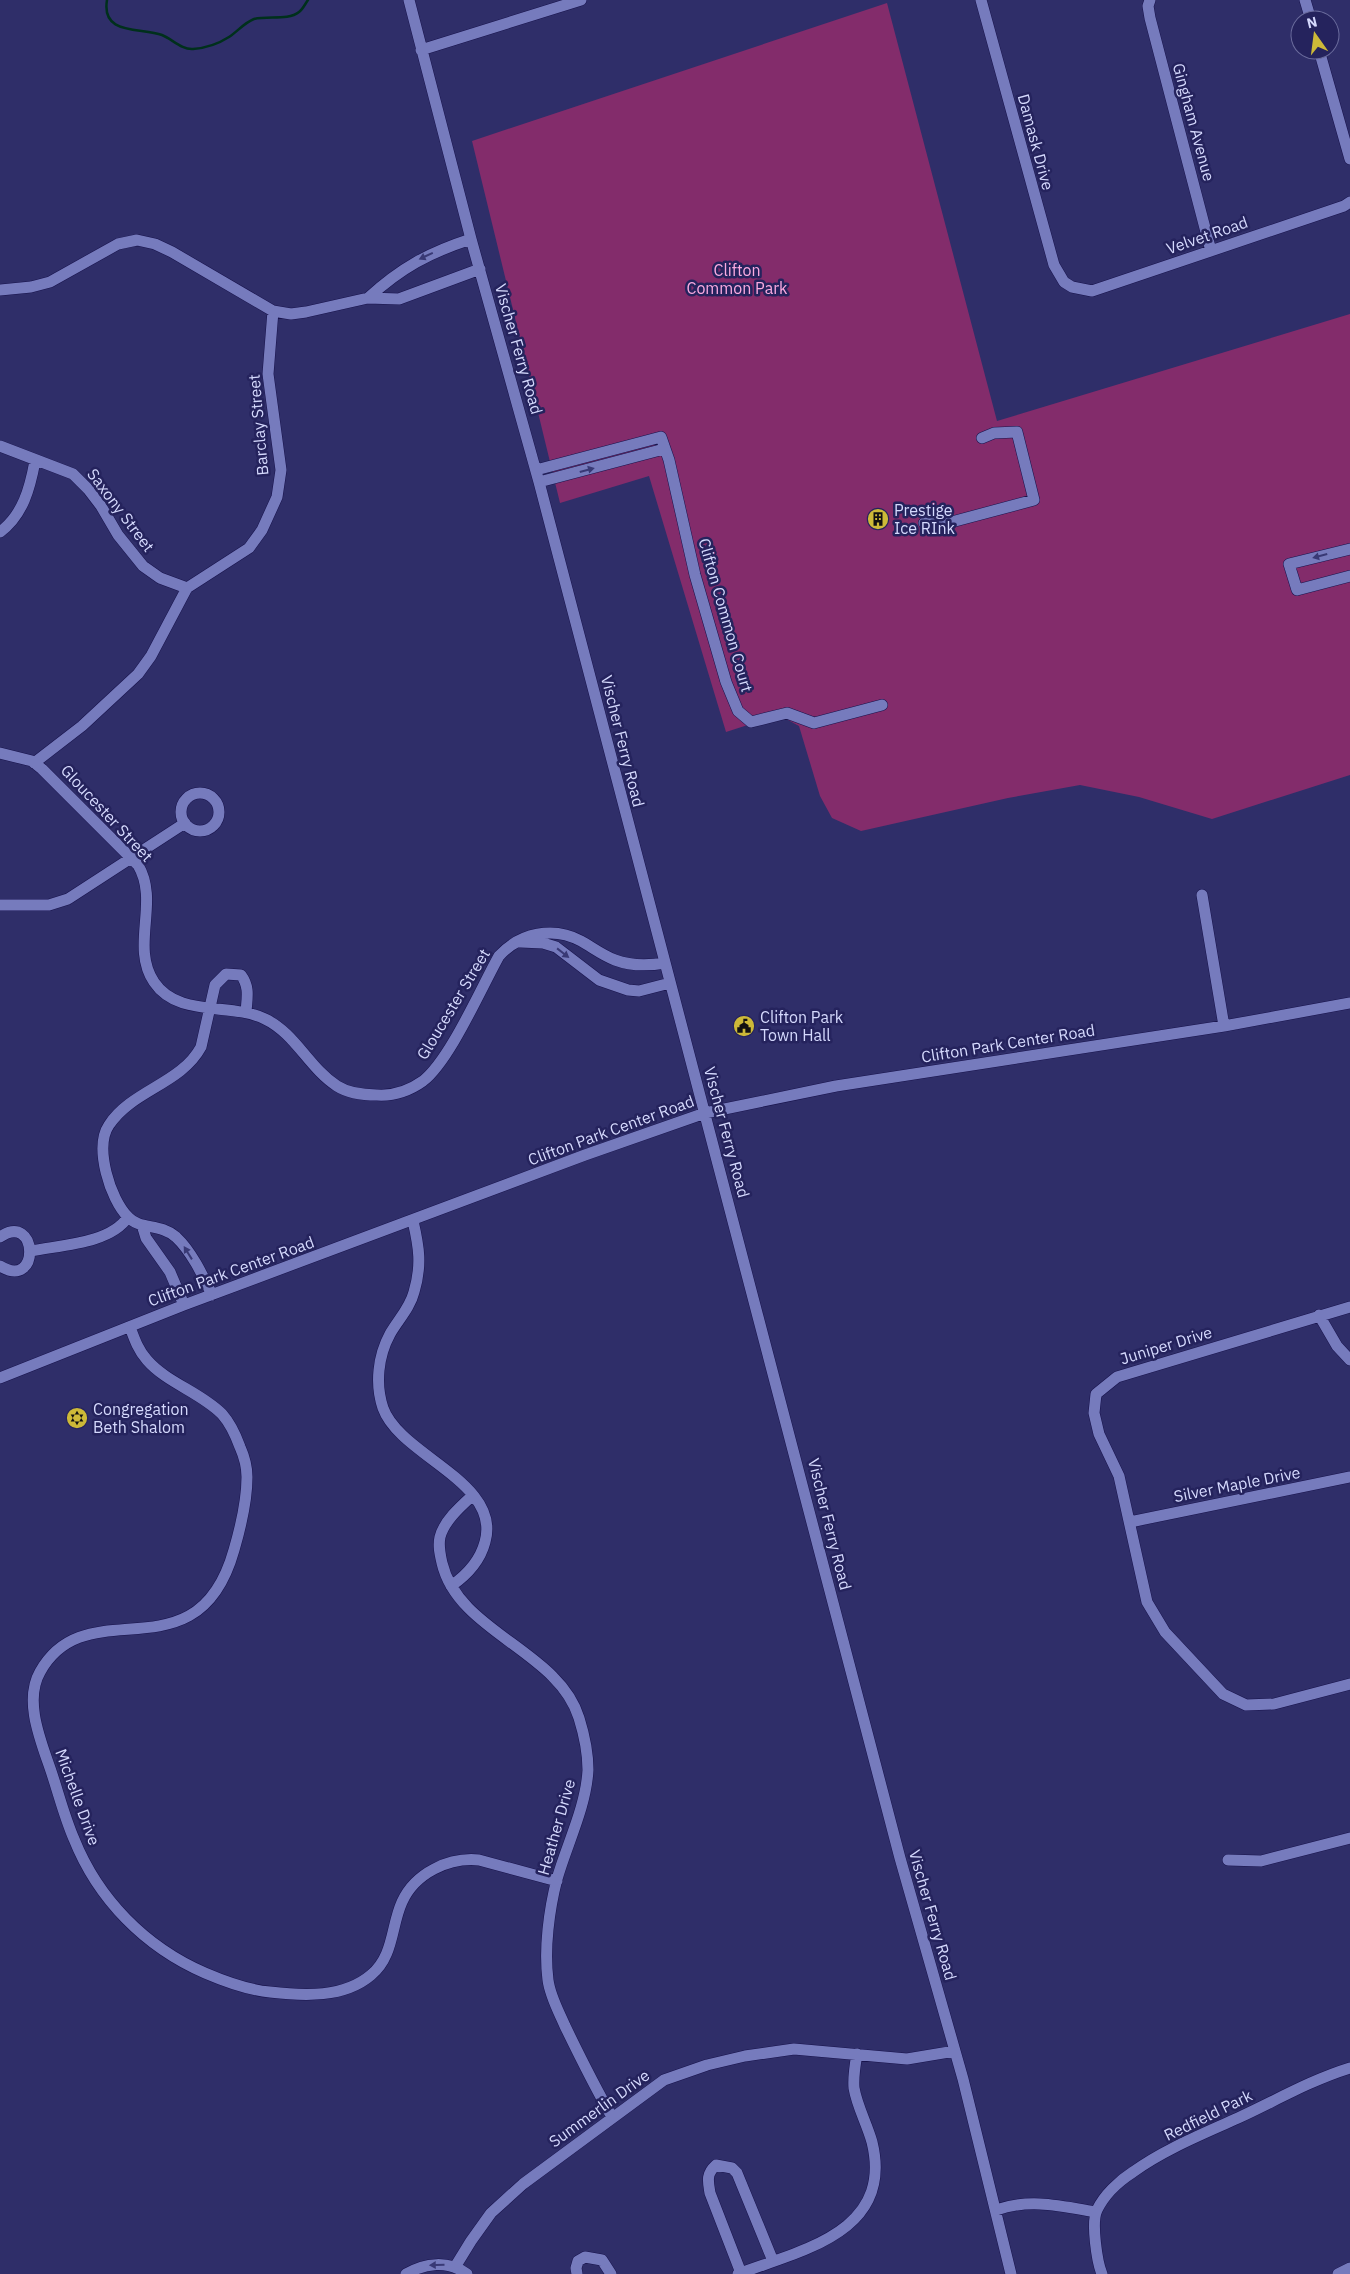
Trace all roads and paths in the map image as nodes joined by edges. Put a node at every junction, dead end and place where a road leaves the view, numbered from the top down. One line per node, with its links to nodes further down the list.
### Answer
1 (409, 0): 5 (street, Vischer Ferry Road)
2 (581, 0): 5 (street)
3 (980, 0): 12 (street, Damask Drive)
4 (1150, 0): 10 (street, Gingham Avenue)
5 (421, 50): 9 (street, Vischer Ferry Road)
6 (1322, 60): 7 (street)
7 (1350, 159)
8 (1350, 202): 10 (street, Velvet Road)
9 (471, 239): 11 (street, Vischer Ferry Road); 14 (street, one-way to 14)
10 (1211, 251): 12 (street, Velvet Road)
11 (480, 269): 14 (street); 20 (street, Vischer Ferry Road)
12 (1072, 287)
13 (0, 290): 15 (street)
14 (368, 298): 15 (street)
15 (273, 311): 26 (street, Barclay Street)
16 (982, 438): 22 (street)
17 (0, 446): 19 (street, Saxony Street)
18 (664, 449): 20 (street, Clifton Common Court); 21 (street, one-way to 18); 27 (street, Clifton Common Court)
19 (35, 461): 23 (street); 26 (street, Saxony Street)
20 (536, 470): 21 (street, Vischer Ferry Road)
21 (539, 482): 35 (street, Vischer Ferry Road)
22 (924, 523)
23 (0, 532)
24 (1350, 549): 25 (street, one-way to 25)
25 (1350, 576)
26 (187, 588): 29 (street, Barclay Street)
27 (882, 705)
28 (0, 753): 29 (street, Gloucester Street)
29 (34, 763): 31 (street, Gloucester Street)
30 (185, 823): 31 (street)
31 (132, 859): 33 (street); 38 (street, Gloucester Street)
32 (1202, 895): 40 (street)
33 (0, 905)
34 (517, 942): 35 (street, Gloucester Street); 36 (street, one-way to 36); 39 (street, Gloucester Street)
35 (664, 963): 36 (street, Vischer Ferry Road)
36 (670, 983): 41 (street, Vischer Ferry Road)
37 (1350, 1003): 40 (street, Clifton Park Center Road)
38 (209, 1008): 39 (street, Gloucester Street); 39 (street); 42 (street)
39 (246, 1012)
40 (1224, 1026): 41 (street, Clifton Park Center Road)
41 (705, 1113): 43 (street, Clifton Park Center Road); 63 (street, Vischer Ferry Road)
42 (128, 1217): 44 (street); 46 (street)
43 (413, 1221): 48 (street, Clifton Park Center Road); 56 (street)
44 (142, 1226): 48 (street, one-way to 44); 49 (street)
45 (0, 1237): 46 (street)
46 (31, 1251): 47 (street)
47 (0, 1266)
48 (212, 1295): 49 (street, Clifton Park Center Road)
49 (184, 1305): 52 (street, Clifton Park Center Road)
50 (1350, 1307): 51 (street, Juniper Drive)
51 (1319, 1315): 53 (street); 57 (street, Juniper Drive)
52 (130, 1327): 54 (street, Clifton Park Center Road); 62 (street, Michelle Drive)
53 (1350, 1360)
54 (0, 1378)
55 (1350, 1477): 57 (street, Silver Maple Drive)
56 (472, 1496): 58 (street, Heather Drive); 58 (street)
57 (1130, 1522): 59 (street)
58 (451, 1586): 62 (street, Heather Drive)
59 (1350, 1684)
60 (1350, 1838): 61 (street)
61 (1228, 1860)
62 (556, 1881): 66 (street, Heather Drive)
63 (955, 2050): 64 (street, Summerlin Drive); 67 (street, Vischer Ferry Road)
64 (857, 2054): 66 (street, Summerlin Drive); 69 (street)
65 (1350, 2068): 68 (street, Redfield Park)
66 (612, 2117): 70 (street, Summerlin Drive)
67 (996, 2210): 68 (street); 77 (street, Vischer Ferry Road)
68 (1096, 2212): 78 (street)
69 (773, 2261): 76 (street); 76 (street)
70 (455, 2267): 72 (street, one-way to 72); 73 (street)
71 (1350, 2268): 79 (street)
72 (406, 2274)
73 (467, 2274)
74 (577, 2274): 75 (street)
75 (611, 2274)
76 (739, 2274)
77 (1011, 2274)
78 (1102, 2274)
79 (1338, 2274)

